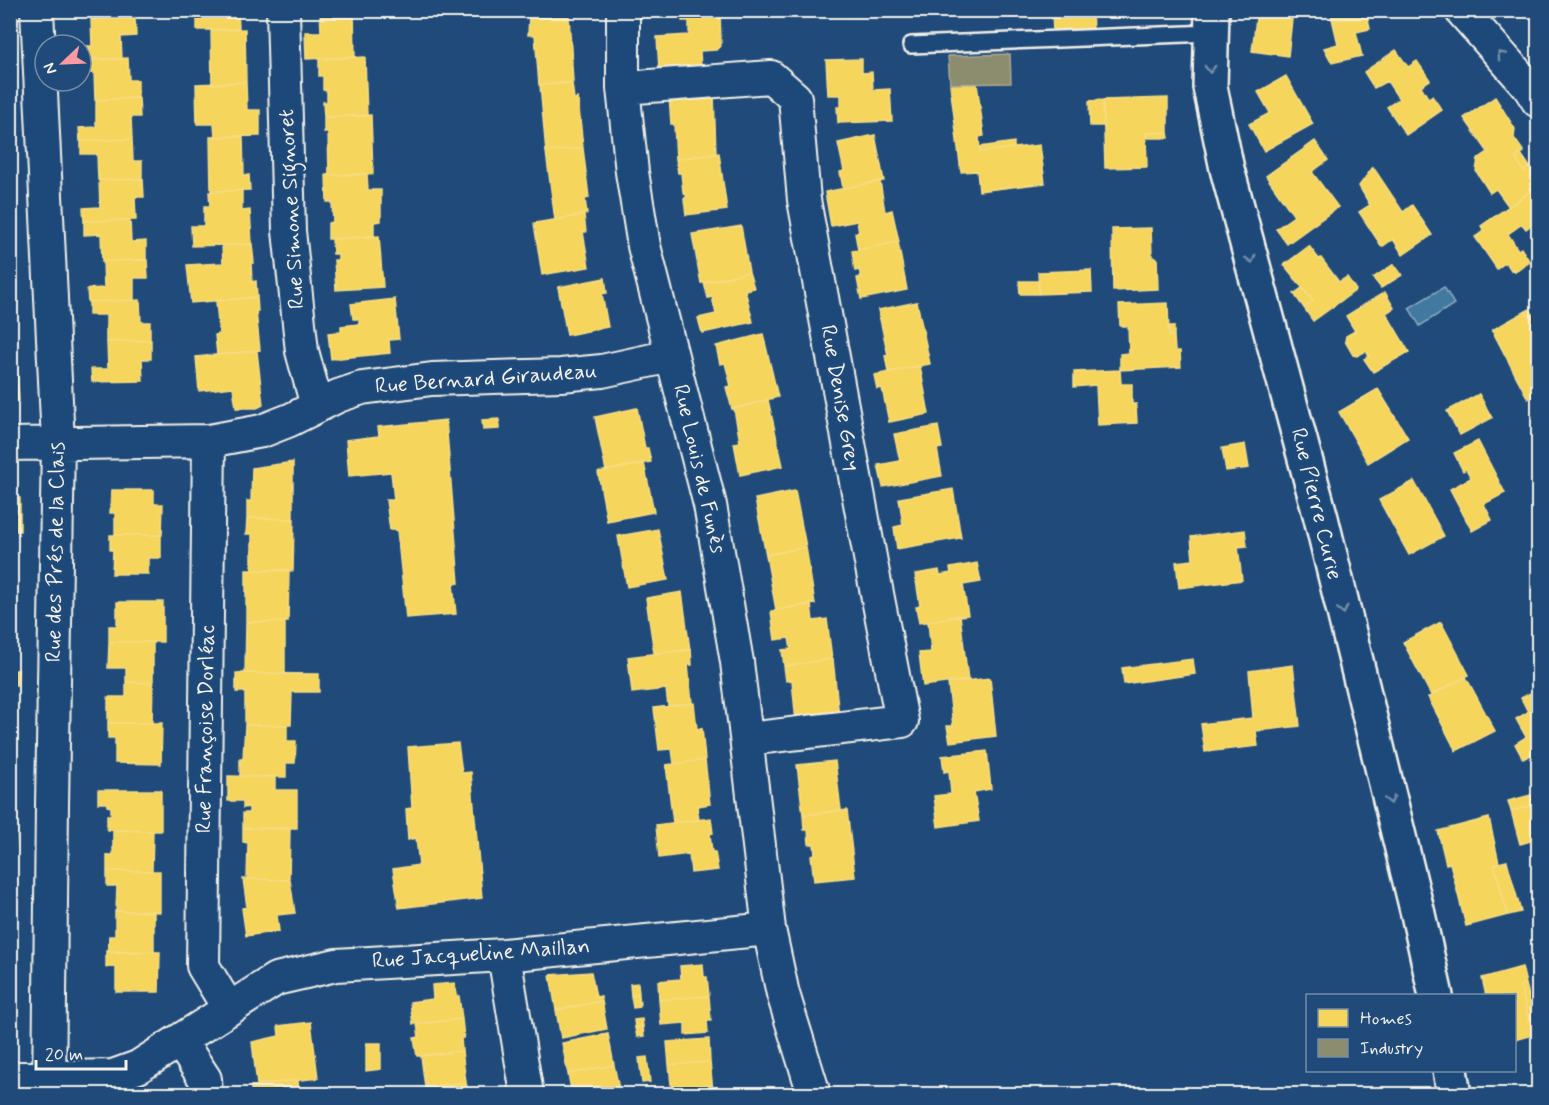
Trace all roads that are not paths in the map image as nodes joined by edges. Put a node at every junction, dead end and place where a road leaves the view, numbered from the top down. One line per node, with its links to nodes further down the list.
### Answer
1 (37, 10): 12 (street, Rue des Prés de la Clais)
2 (283, 10): 10 (street, Rue Simone Signoret)
3 (623, 10): 7 (street, Rue Louis de Funès)
4 (1461, 10): 8 (street, one-way to 4)
5 (1212, 22): 6 (lane); 17 (street, Rue Pierre Curie, one-way to 17)
6 (911, 45)
7 (623, 88): 9 (street, Rue Louis de Funès); 14 (street, Rue Denise Grey)
8 (1539, 100)
9 (671, 356): 10 (street, Rue Bernard Giraudeau); 14 (street, Rue Louis de Funès)
10 (317, 406): 11 (street, Rue Bernard Giraudeau)
11 (209, 441): 12 (street, Rue Bernard Giraudeau); 18 (street, Rue Françoise Dorléac)
12 (58, 442): 13 (street, Rue Bernard Giraudeau); 22 (street, Rue des Prés de la Clais)
13 (10, 444)
14 (747, 739): 15 (street, Rue Louis de Funès)
15 (769, 929): 16 (street, Rue Jacqueline Maillan); 25 (street)
16 (504, 955): 18 (street, Rue Jacqueline Maillan); 24 (street)
17 (1436, 994)
18 (229, 1009): 19 (street, Rue Jacqueline Maillan)
19 (180, 1041): 22 (street, Rue Jacqueline Maillan); 23 (street)
20 (1450, 1072): 26 (street)
21 (10, 1078): 22 (street, Rue Jacqueline Maillan)
22 (49, 1086)
23 (206, 1095)
24 (527, 1095)
25 (814, 1095)
26 (1454, 1095)

